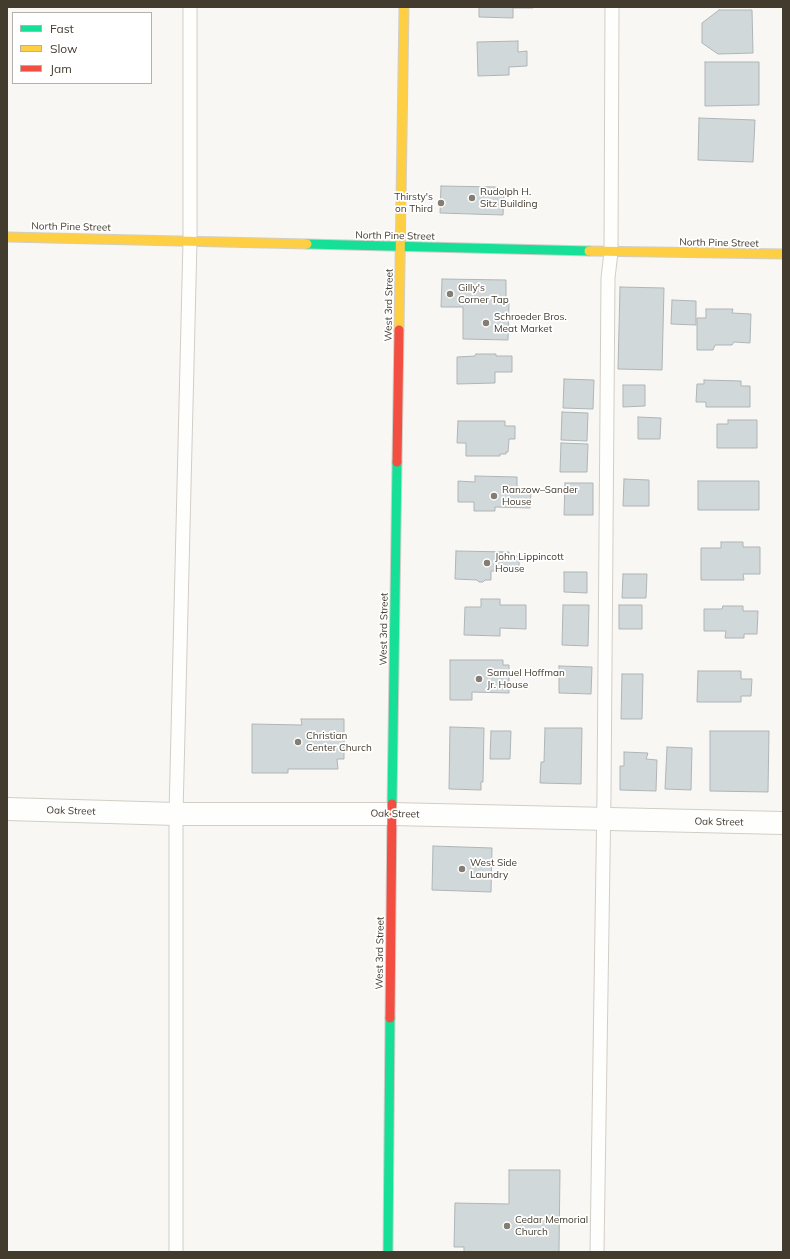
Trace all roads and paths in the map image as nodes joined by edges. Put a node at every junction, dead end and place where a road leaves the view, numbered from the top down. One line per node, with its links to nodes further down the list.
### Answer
1 (190, 7): 5 (lane)
2 (404, 7): 6 (main road, West 3rd Street)
3 (612, 7): 7 (lane)
4 (7, 237): 5 (main road, North Pine Street)
5 (190, 241): 6 (main road, North Pine Street); 10 (lane)
6 (401, 247): 7 (main road, North Pine Street); 11 (main road, West 3rd Street)
7 (611, 252): 8 (main road, North Pine Street); 12 (lane)
8 (783, 254)
9 (7, 809): 10 (street, Oak Street)
10 (176, 814): 11 (street, Oak Street); 14 (lane)
11 (392, 814): 12 (street, Oak Street); 15 (main road, West 3rd Street)
12 (604, 820): 13 (street, Oak Street); 16 (lane)
13 (783, 823)
14 (176, 1252)
15 (388, 1252)
16 (597, 1252)

